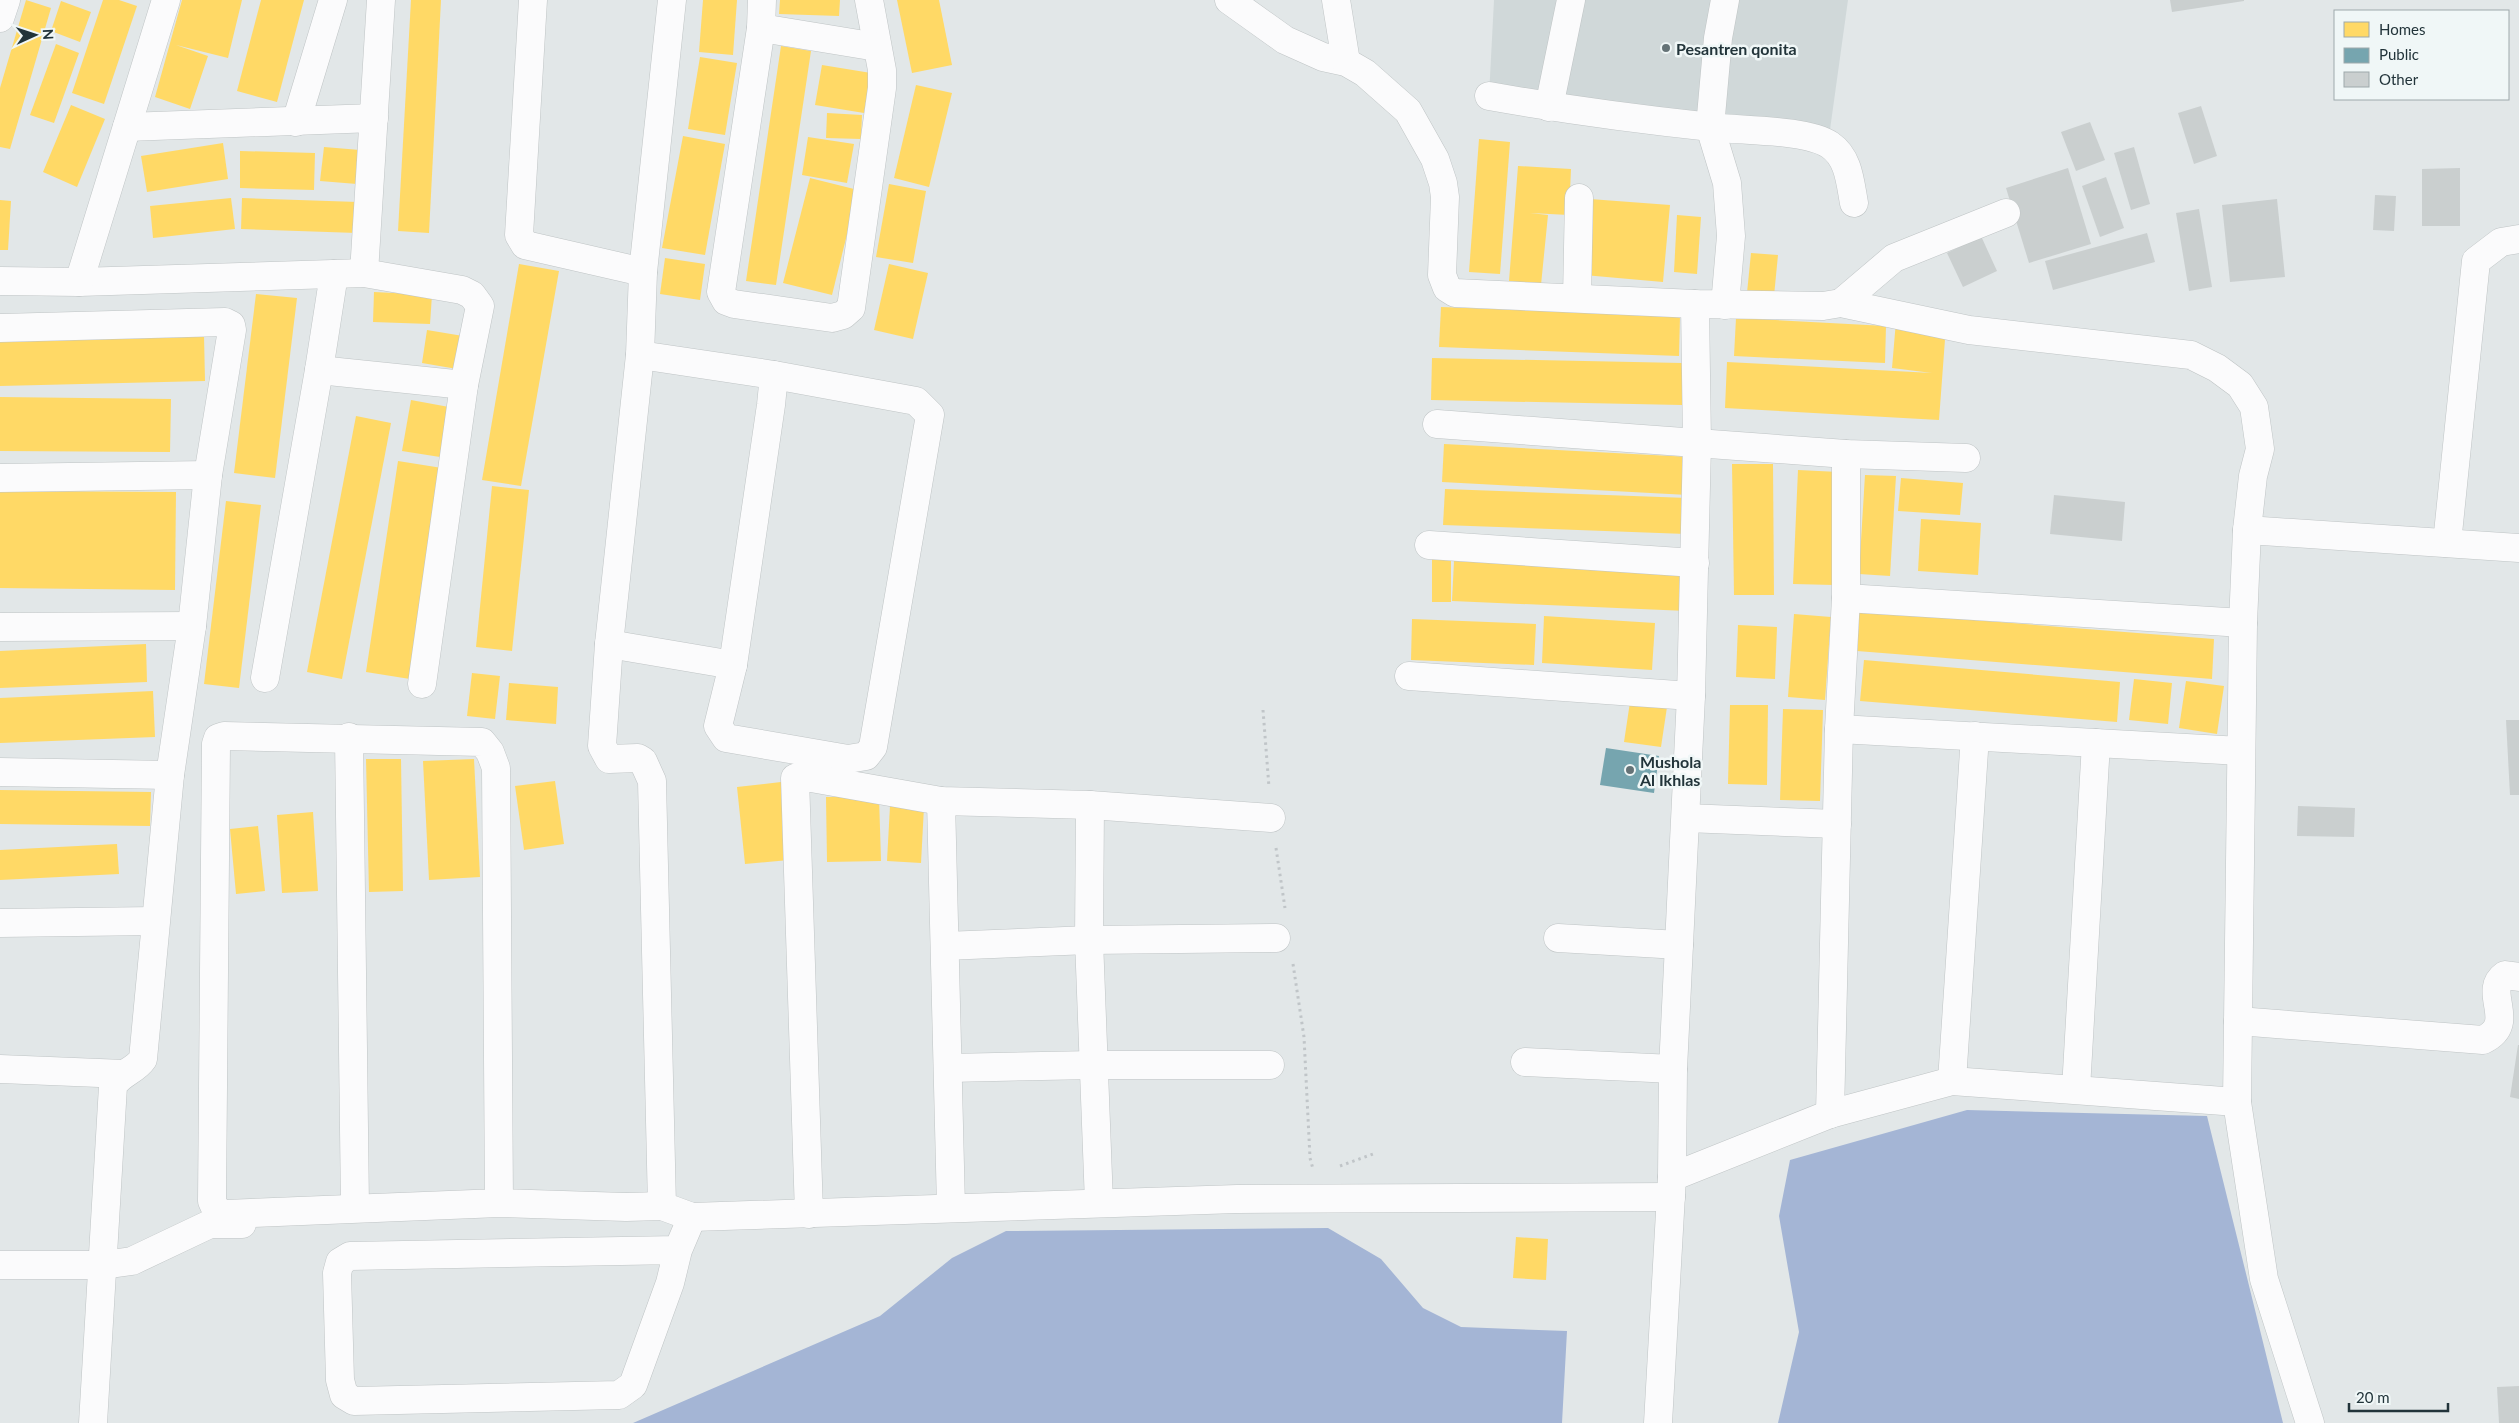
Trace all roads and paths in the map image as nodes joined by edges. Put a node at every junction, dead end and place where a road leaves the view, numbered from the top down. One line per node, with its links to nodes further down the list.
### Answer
1 (6, 0): 13 (street)
2 (166, 0): 21 (street)
3 (333, 0): 20 (street)
4 (381, 0): 19 (street)
5 (533, 0): 27 (street)
6 (672, 0): 27 (street)
7 (762, 0): 14 (street)
8 (869, 0): 15 (street)
9 (1229, 0): 16 (street)
10 (1336, 0): 16 (street)
11 (1571, 0): 18 (street)
12 (1725, 0): 22 (street)
13 (0, 18)
14 (761, 28): 15 (street); 15 (street)
15 (877, 47)
16 (1346, 62): 32 (street)
17 (1489, 96): 18 (street)
18 (1548, 107): 22 (street)
19 (374, 118): 20 (street); 28 (street)
20 (296, 122): 21 (street)
21 (128, 127): 31 (street)
22 (1710, 127): 24 (street); 35 (street)
23 (1580, 198): 32 (street)
24 (1854, 203)
25 (2006, 213): 33 (street)
26 (2519, 239): 48 (street)
27 (643, 272): 37 (street)
28 (364, 273): 29 (street); 40 (street)
29 (334, 274): 31 (street); 38 (street)
30 (0, 280): 31 (street)
31 (80, 282)
32 (1576, 298): 34 (street)
33 (1841, 303): 35 (street); 47 (street)
34 (1695, 304): 35 (street); 42 (street)
35 (1725, 305)
36 (0, 328): 45 (street)
37 (640, 355): 39 (street); 56 (street)
38 (320, 370): 40 (street); 59 (street)
39 (774, 375): 57 (street); 57 (street)
40 (464, 385): 60 (street)
41 (1437, 424): 42 (street)
42 (1697, 444): 43 (street); 51 (street)
43 (1846, 454): 44 (street); 52 (street)
44 (1966, 458)
45 (208, 475): 46 (street); 54 (street)
46 (0, 478)
47 (2247, 530): 48 (street); 53 (street)
48 (2447, 543): 50 (street)
49 (1429, 545): 51 (street)
50 (2519, 548)
51 (1695, 563): 61 (street)
52 (1846, 598): 53 (street); 63 (street)
53 (2243, 623): 67 (street)
54 (192, 626): 55 (street); 69 (street)
55 (0, 628)
56 (609, 644): 57 (street); 102 (street)
57 (733, 665)
58 (1410, 676): 61 (street)
59 (265, 678)
60 (422, 684)
61 (1691, 696): 73 (street)
62 (1263, 710): 72 (path)
63 (1839, 729): 64 (street); 74 (street)
64 (1975, 736): 66 (street); 92 (street)
65 (348, 737): 100 (street); 103 (street); 103 (street)
66 (2096, 743): 67 (street); 93 (street)
67 (2241, 751): 84 (street)
68 (0, 772): 69 (street)
69 (170, 775): 75 (street)
70 (941, 801): 71 (street); 81 (street); 106 (street)
71 (1090, 805): 72 (street); 79 (street)
72 (1271, 818): 77 (path)
73 (1686, 818): 74 (street); 80 (street)
74 (1837, 824): 95 (street)
75 (155, 921): 76 (street); 91 (street)
76 (0, 924)
77 (1281, 926): 79 (street)
78 (1558, 938): 80 (street)
79 (1089, 940): 81 (street); 86 (street)
80 (1679, 944): 90 (street)
81 (945, 946): 88 (street)
82 (1292, 961): 98 (path)
83 (2519, 977): 84 (street)
84 (2238, 1021): 94 (street)
85 (1525, 1062): 90 (street)
86 (1094, 1065): 87 (street); 88 (street); 101 (street)
87 (1270, 1065)
88 (949, 1068): 105 (street)
89 (0, 1069): 91 (street)
90 (1673, 1069): 99 (street)
91 (124, 1074): 110 (street)
92 (1952, 1081): 93 (street); 95 (street)
93 (2076, 1090): 94 (street)
94 (2237, 1102): 113 (street)
95 (1830, 1114): 99 (street)
96 (1374, 1154): 97 (path)
97 (1332, 1169)
98 (1315, 1176)
99 (1671, 1187): 101 (street); 112 (street)
100 (499, 1203): 103 (street); 104 (street)
101 (1099, 1203): 105 (street)
102 (662, 1206): 104 (street); 107 (street)
103 (355, 1207)
104 (626, 1207): 110 (street)
105 (951, 1207): 106 (street)
106 (809, 1214): 107 (street)
107 (692, 1217): 108 (street)
108 (678, 1250): 108 (street)
109 (0, 1264): 110 (street)
110 (103, 1265): 111 (street)
111 (94, 1423)
112 (1658, 1423)
113 (2310, 1423)

